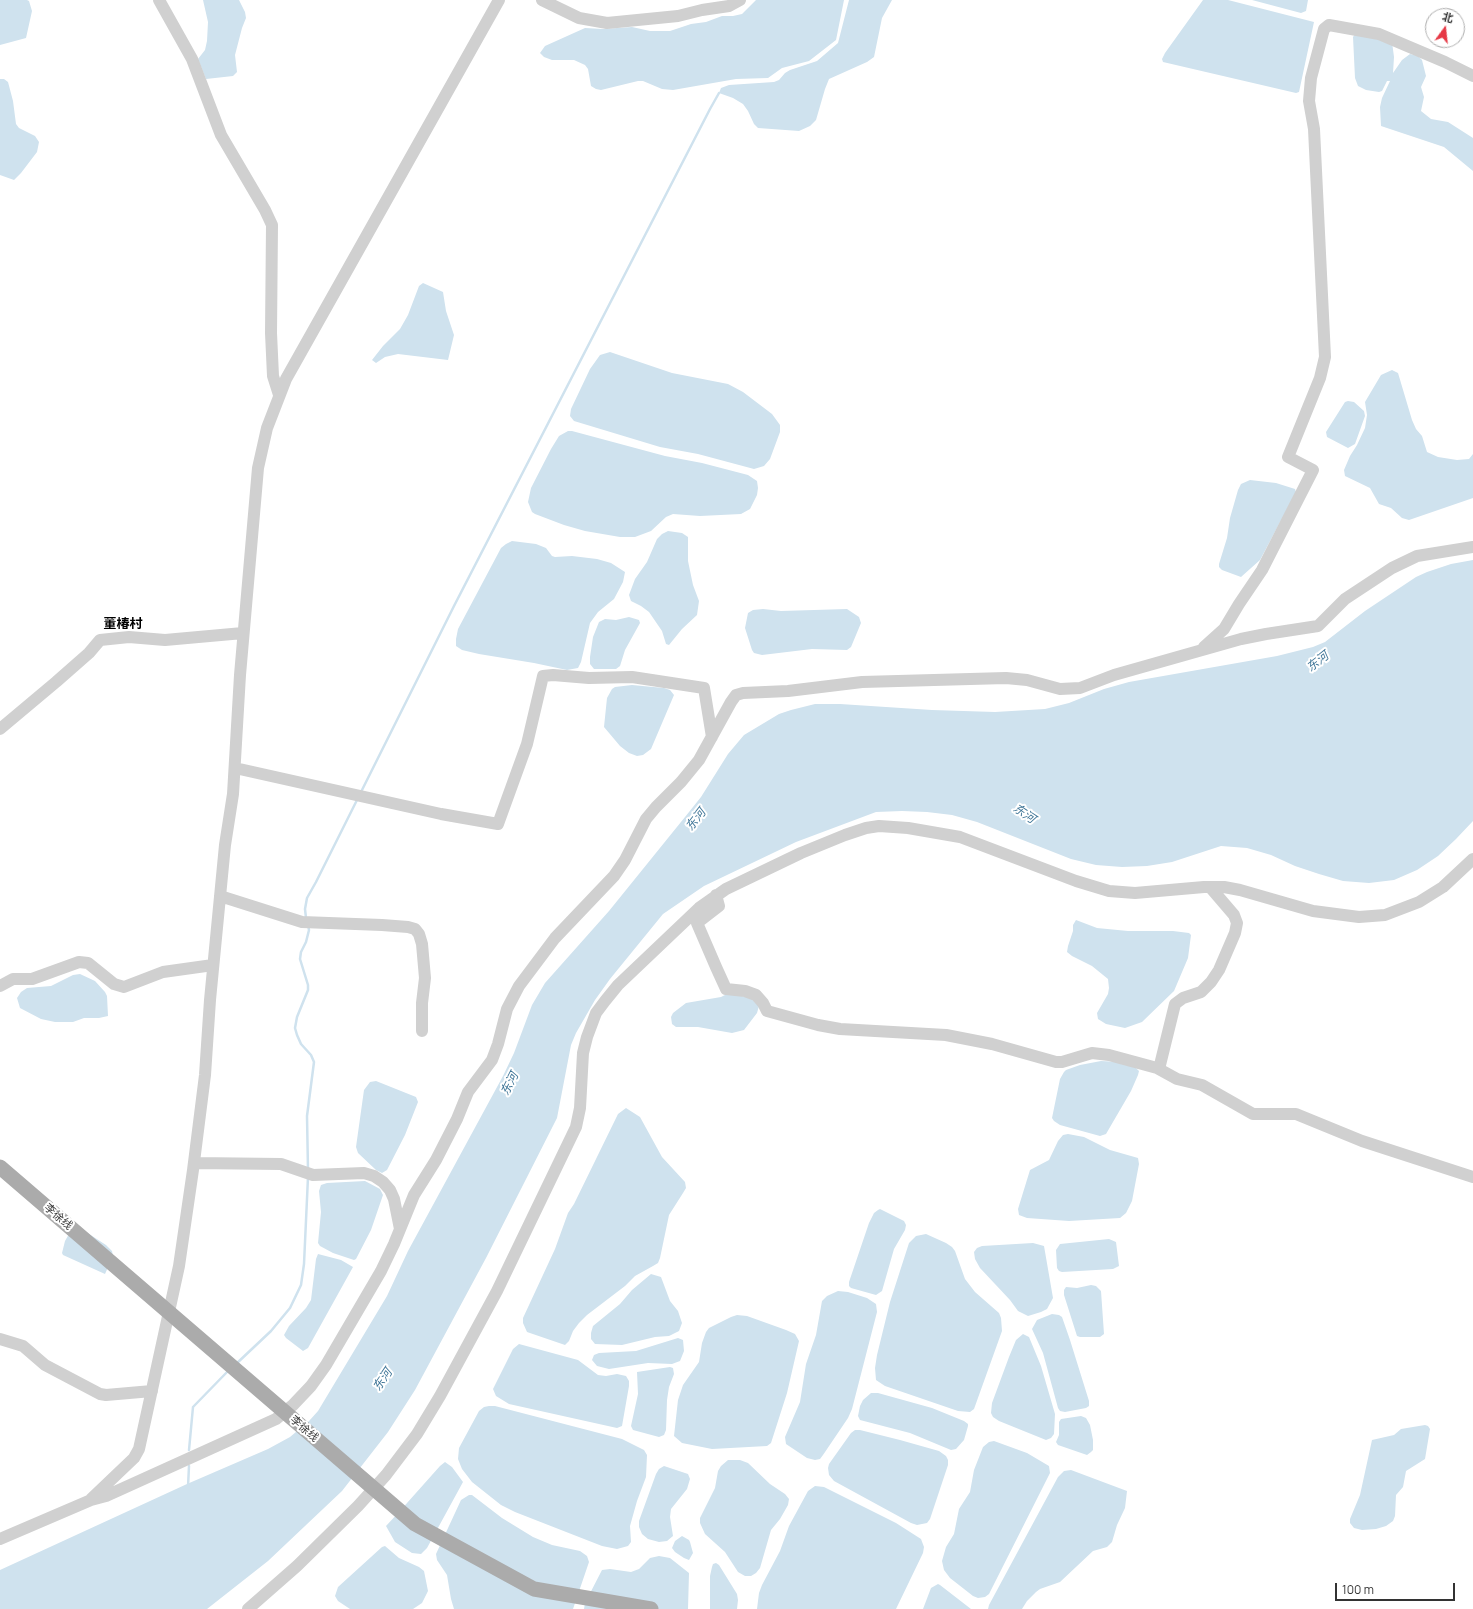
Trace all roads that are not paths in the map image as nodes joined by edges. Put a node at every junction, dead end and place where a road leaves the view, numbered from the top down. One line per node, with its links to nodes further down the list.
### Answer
1 (159, 0): 6 (street)
2 (499, 0): 6 (street)
3 (542, 0): 4 (street)
4 (740, 0)
5 (1473, 76): 9 (street)
6 (278, 395): 8 (street)
7 (1473, 547): 9 (street)
8 (243, 632): 10 (street); 12 (street)
9 (1199, 651): 11 (street)
10 (0, 728)
11 (712, 737): 12 (street); 24 (street)
12 (235, 768): 16 (street)
13 (1473, 859): 14 (street)
14 (1210, 887): 15 (street); 20 (street)
15 (716, 895): 20 (street); 29 (street)
16 (220, 896): 17 (street); 19 (street)
17 (213, 965): 18 (street); 21 (street)
18 (0, 986)
19 (422, 1030)
20 (1159, 1069): 23 (street)
21 (194, 1163): 24 (street); 26 (street)
22 (0, 1167): 30 (main road, 李徐线)
23 (1473, 1177)
24 (400, 1230): 27 (street)
25 (0, 1339): 26 (street)
26 (152, 1391): 27 (street)
27 (91, 1500): 28 (street)
28 (0, 1539)
29 (248, 1609)
30 (651, 1609)

